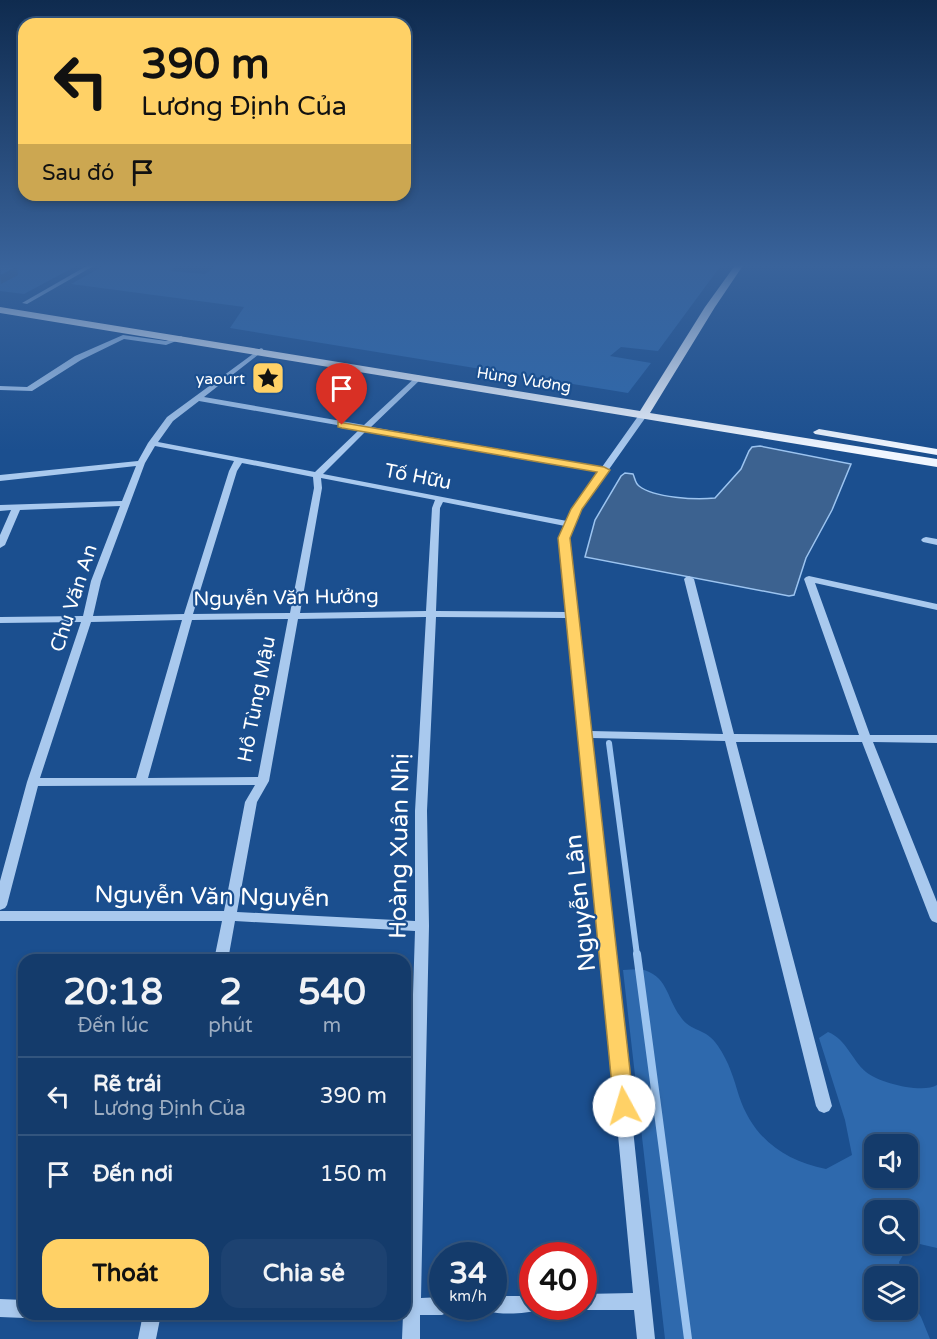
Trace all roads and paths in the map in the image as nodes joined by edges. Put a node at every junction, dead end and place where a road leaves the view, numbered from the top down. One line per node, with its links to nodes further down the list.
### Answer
1 (109, 326): 4 (main road, Hùng Vương)
2 (171, 326): 5 (main road)
3 (699, 326): 11 (main road)
4 (181, 338): 6 (main road, Hùng Vương); 9 (street)
5 (298, 347)
6 (261, 350): 7 (main road, Hùng Vương); 10 (street, Chu Văn An)
7 (418, 377): 11 (main road, Hùng Vương); 12 (street)
8 (509, 381): 11 (main road, Hùng Vương)
9 (0, 388)
10 (197, 398): 12 (street); 14 (street, Chu Văn An)
11 (652, 408): 18 (main road, Hùng Vương); 19 (street, Nguyễn Lân)
12 (363, 428): 19 (street); 20 (street)
13 (809, 430): 15 (main road)
14 (152, 443): 16 (street, Tố Hữu); 17 (street, Chu Văn An)
15 (937, 452)
16 (239, 460): 20 (street, Tố Hữu); 35 (street)
17 (141, 463): 21 (street); 23 (street, Chu Văn An)
18 (937, 463)
19 (604, 470): 26 (street, Nguyễn Lân)
20 (317, 475): 22 (street, Tố Hữu); 33 (street, Hồ Tùng Mậu)
21 (0, 478)
22 (440, 498): 26 (street, Tố Hữu); 32 (street, Hoàng Xuân Nhị)
23 (127, 503): 25 (street); 36 (street, Chu Văn An)
24 (0, 508): 25 (street)
25 (16, 508): 29 (street)
26 (570, 524): 34 (street, Nguyễn Lân)
27 (926, 540): 28 (street)
28 (937, 542)
29 (0, 545)
30 (689, 579): 39 (street)
31 (937, 606): 40 (street)
32 (430, 614): 33 (street, Nguyễn Văn Hưởng); 34 (street, Nguyễn Văn Hưởng); 49 (street, Hoàng Xuân Nhị)
33 (295, 615): 35 (street, Nguyễn Văn Hưởng); 42 (street, Hồ Tùng Mậu)
34 (572, 615): 38 (street, Nguyễn Lân)
35 (188, 616): 36 (street, Nguyễn Văn Hưởng); 44 (street)
36 (87, 618): 37 (street, Nguyễn Văn Hưởng); 43 (street, Chu Văn An)
37 (0, 620)
38 (586, 734): 39 (street); 53 (street, Nguyễn Lân)
39 (730, 738): 40 (street); 51 (street)
40 (866, 739): 41 (street); 48 (street)
41 (937, 739)
42 (263, 781): 44 (street); 47 (street, Hồ Tùng Mậu)
43 (33, 782): 44 (street); 45 (street, Chu Văn An)
44 (141, 782)
45 (0, 905)
46 (0, 916): 47 (street, Nguyễn Văn Nguyễn)
47 (229, 916): 49 (street, Nguyễn Văn Nguyễn); 50 (street, Hồ Tùng Mậu)
48 (937, 918)
49 (422, 926): 52 (street, Hoàng Xuân Nhị)
50 (222, 954)
51 (824, 1106)
52 (411, 1248)
53 (642, 1301): 54 (street); 63 (street, Nguyễn Lân)
54 (597, 1302)
55 (429, 1306): 56 (street)
56 (411, 1307)
57 (0, 1308): 58 (street)
58 (18, 1309)
59 (151, 1320): 61 (street)
60 (410, 1320): 62 (street, Hoàng Xuân Nhị)
61 (147, 1339)
62 (411, 1339)
63 (646, 1339)

